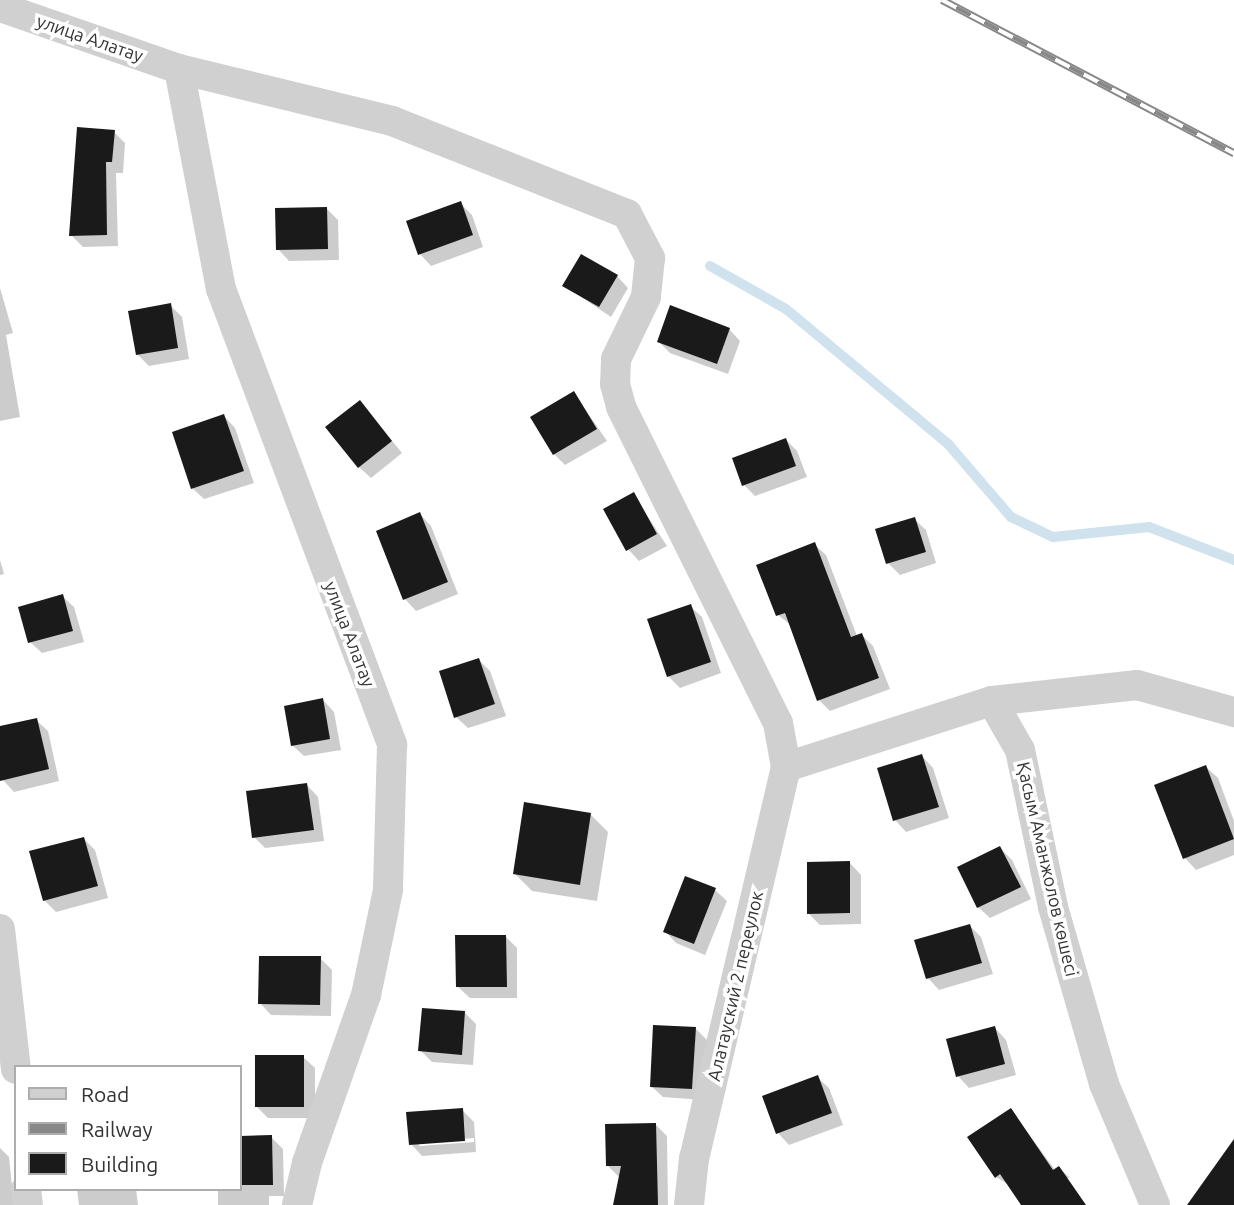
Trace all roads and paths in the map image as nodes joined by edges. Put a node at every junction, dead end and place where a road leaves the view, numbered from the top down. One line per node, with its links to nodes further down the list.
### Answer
1 (0, 7): 2 (street, улица Алатау)
2 (179, 69): 5 (street, улица Алатау); 9 (street, улица Алатау)
3 (992, 701): 4 (street); 5 (street); 8 (street, Қасым Аманжолов көшесі)
4 (1234, 712)
5 (786, 767): 10 (street, Алатауский 2 переулок)
6 (0, 929): 7 (street)
7 (16, 1065)
8 (1144, 1200)
9 (297, 1205)
10 (689, 1205)

